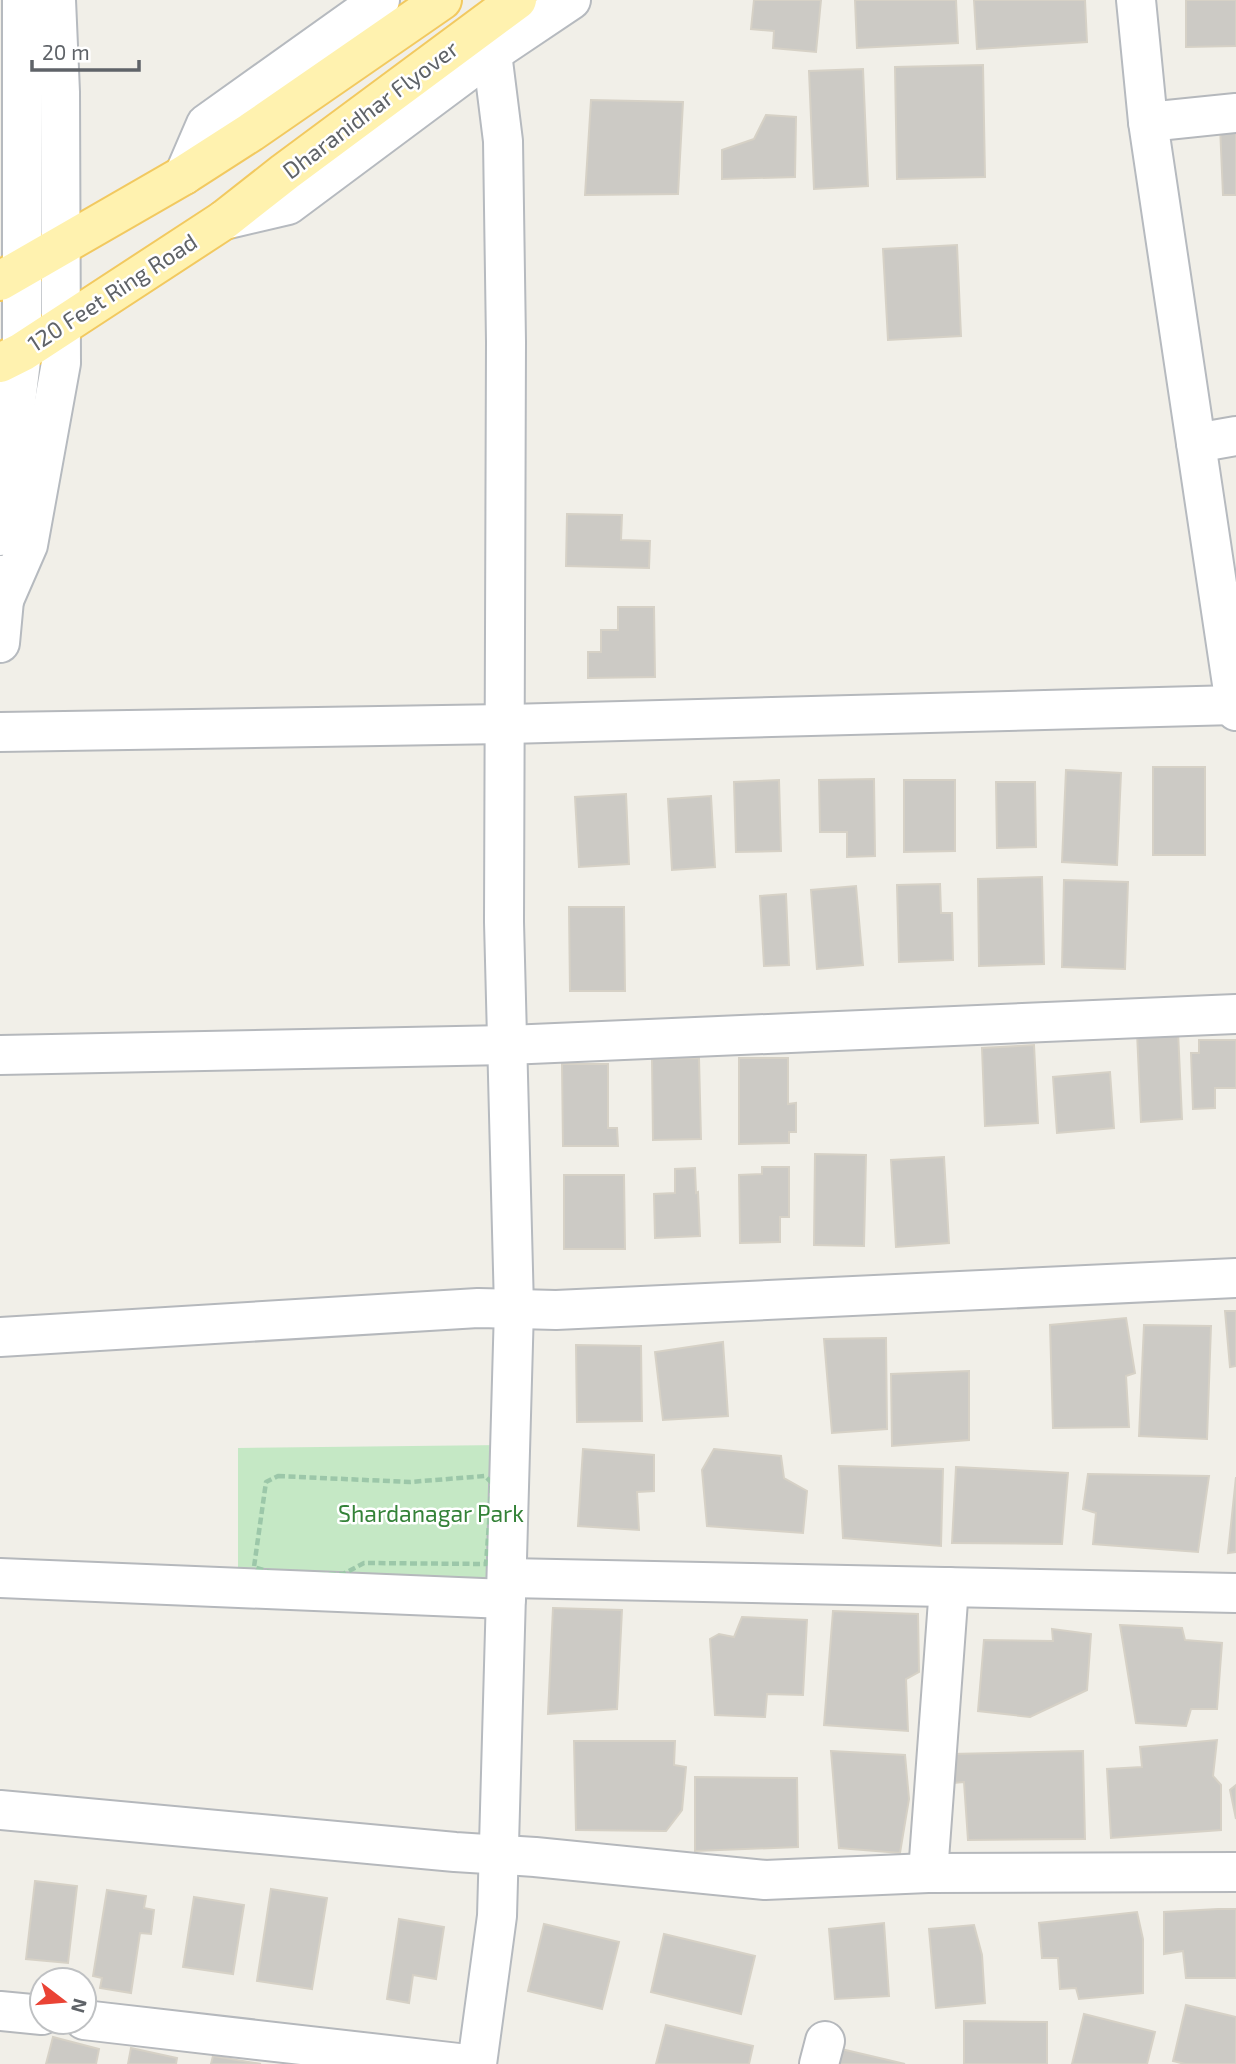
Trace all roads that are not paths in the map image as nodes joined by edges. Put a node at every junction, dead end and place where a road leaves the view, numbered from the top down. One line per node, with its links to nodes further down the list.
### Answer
1 (22, 0): 14 (street)
2 (56, 0): 13 (street)
3 (380, 0): 11 (street)
4 (442, 0): 11 (main road, Dharanidhar Flyover)
5 (517, 0): 12 (main road, Dharanidhar Flyover)
6 (571, 0): 8 (street)
7 (1136, 0): 10 (street)
8 (492, 53): 12 (street); 24 (street)
9 (1236, 113): 10 (street)
10 (1148, 122): 18 (street)
11 (184, 175): 13 (main road)
12 (224, 220): 15 (main road, 120 Feet Ring Road)
13 (74, 239): 14 (main road); 15 (street)
14 (10, 275): 16 (street)
15 (61, 326): 16 (main road, 120 Feet Ring Road); 21 (street)
16 (11, 358): 19 (street)
17 (1236, 436): 18 (street)
18 (1196, 443): 23 (street)
19 (0, 536)
20 (0, 561): 21 (street)
21 (4, 600): 22 (street)
22 (0, 643)
23 (1235, 695): 24 (street)
24 (505, 723): 25 (street); 27 (street)
25 (0, 732)
26 (1236, 1014): 27 (street)
27 (507, 1045): 28 (street); 30 (street)
28 (0, 1055)
29 (1236, 1278): 30 (street)
30 (514, 1308): 31 (street); 33 (street)
31 (0, 1337)
32 (0, 1578): 33 (street)
33 (500, 1580): 34 (street); 37 (street)
34 (949, 1587): 35 (street); 39 (street)
35 (1236, 1593)
36 (0, 1810): 37 (street)
37 (499, 1855): 39 (street); 44 (street)
38 (1236, 1872): 39 (street)
39 (928, 1873)
40 (0, 2011): 41 (street)
41 (28, 2014)
42 (98, 2022): 43 (street)
43 (467, 2064)
44 (477, 2064)

